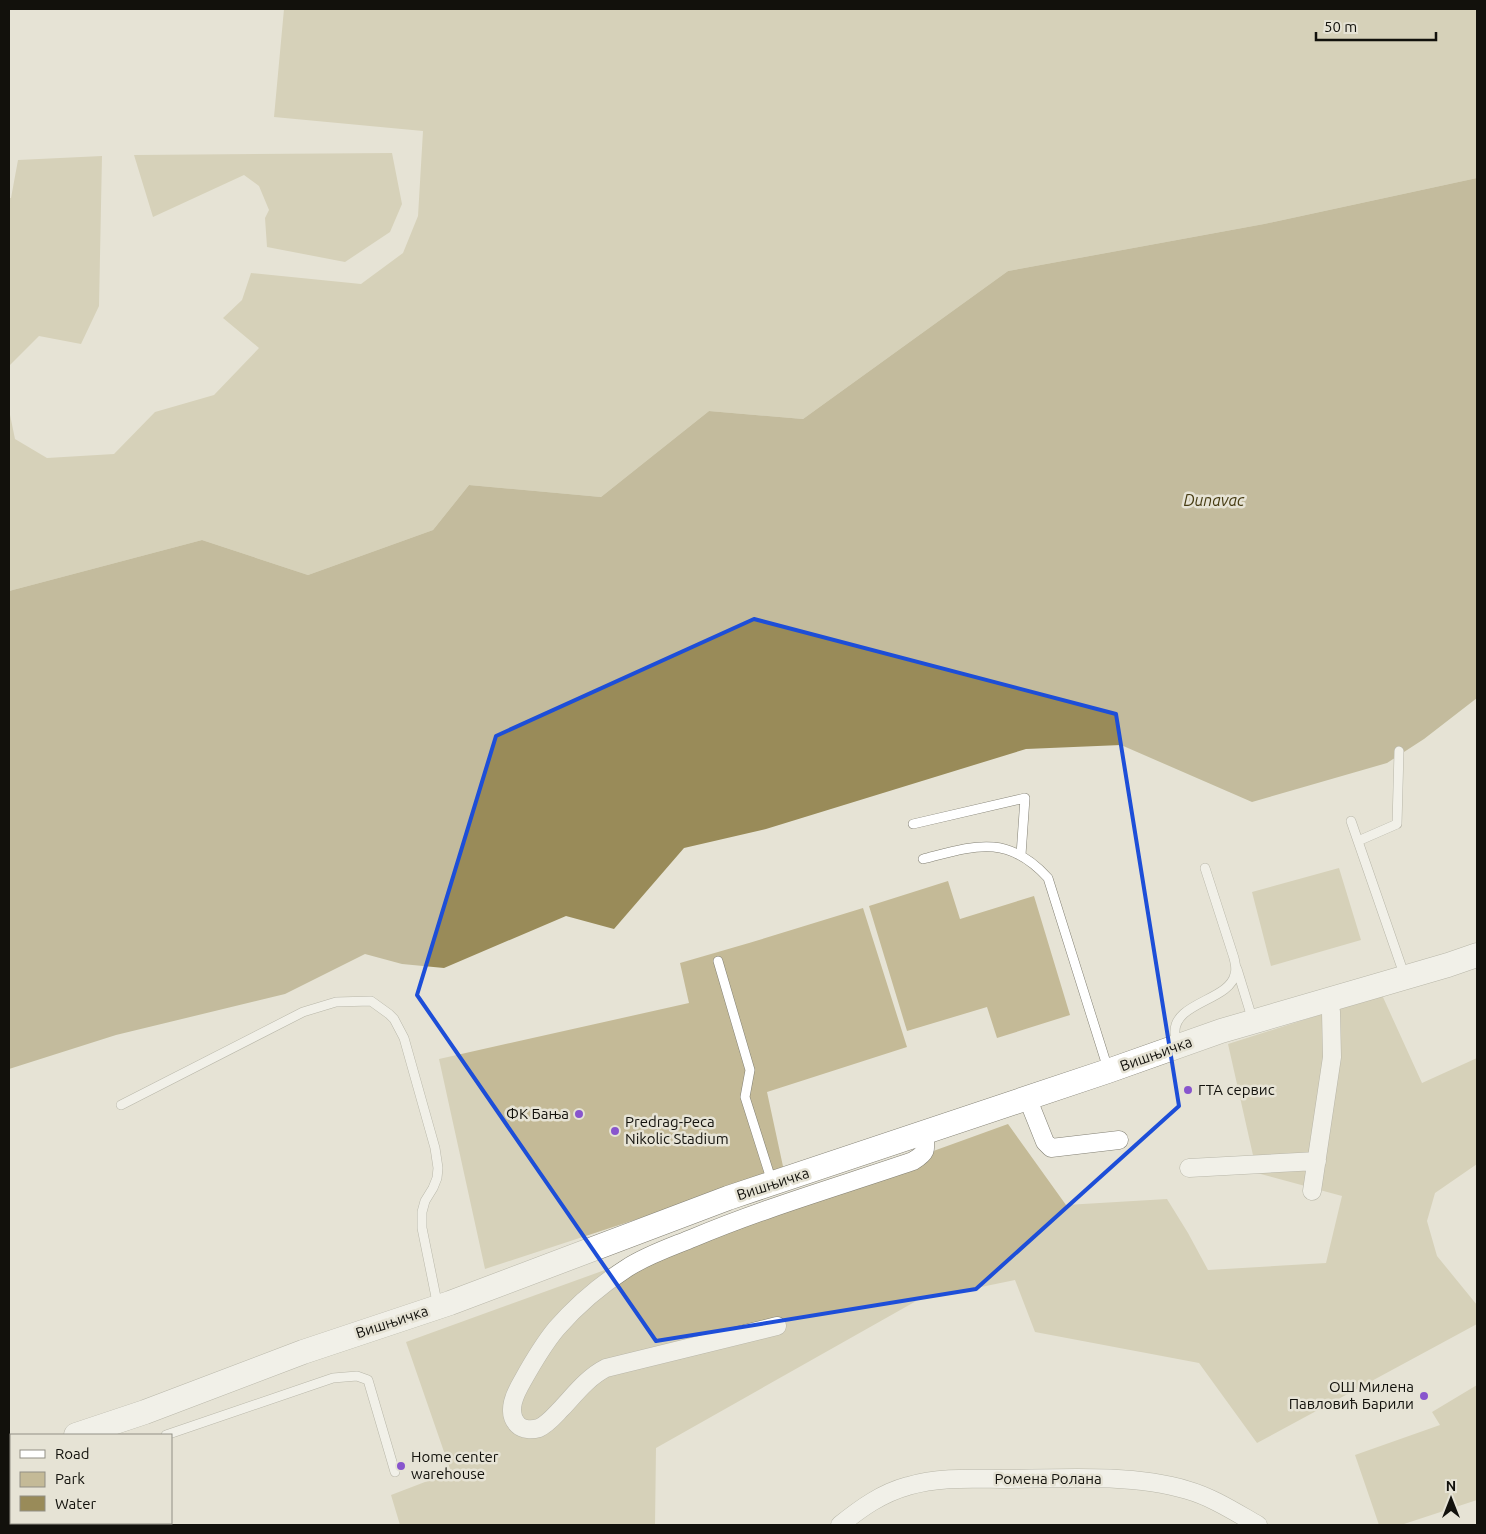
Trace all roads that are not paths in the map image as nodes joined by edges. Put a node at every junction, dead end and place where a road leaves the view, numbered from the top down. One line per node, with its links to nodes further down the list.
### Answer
1 (1399, 751): 4 (lane)
2 (1351, 822): 4 (lane)
3 (913, 824): 5 (lane)
4 (1358, 841): 11 (lane)
5 (1021, 855): 6 (lane); 15 (lane)
6 (923, 859)
7 (1205, 868): 10 (lane)
8 (1477, 955): 11 (street, Вишњичка)
9 (718, 962): 22 (lane)
10 (1236, 966): 13 (lane); 14 (lane)
11 (1405, 977): 12 (street, Вишњичка)
12 (1328, 999): 13 (street, Вишњичка); 20 (street)
13 (1253, 1021): 14 (street, Вишњичка)
14 (1179, 1046): 15 (street, Вишњичка)
15 (1108, 1071): 16 (street, Вишњичка)
16 (1027, 1097): 18 (street, Вишњичка); 19 (street)
17 (121, 1106): 24 (lane)
18 (924, 1133): 22 (street, Вишњичка); 25 (street)
19 (1119, 1140)
20 (1317, 1161): 21 (street); 23 (street)
21 (1189, 1168)
22 (773, 1184): 24 (street, Вишњичка)
23 (1312, 1192)
24 (438, 1307): 26 (street, Вишњичка)
25 (777, 1326)
26 (79, 1434)
27 (169, 1434): 28 (lane)
28 (395, 1472)
29 (840, 1525): 30 (street, Ромена Ролана)
30 (1258, 1525)

